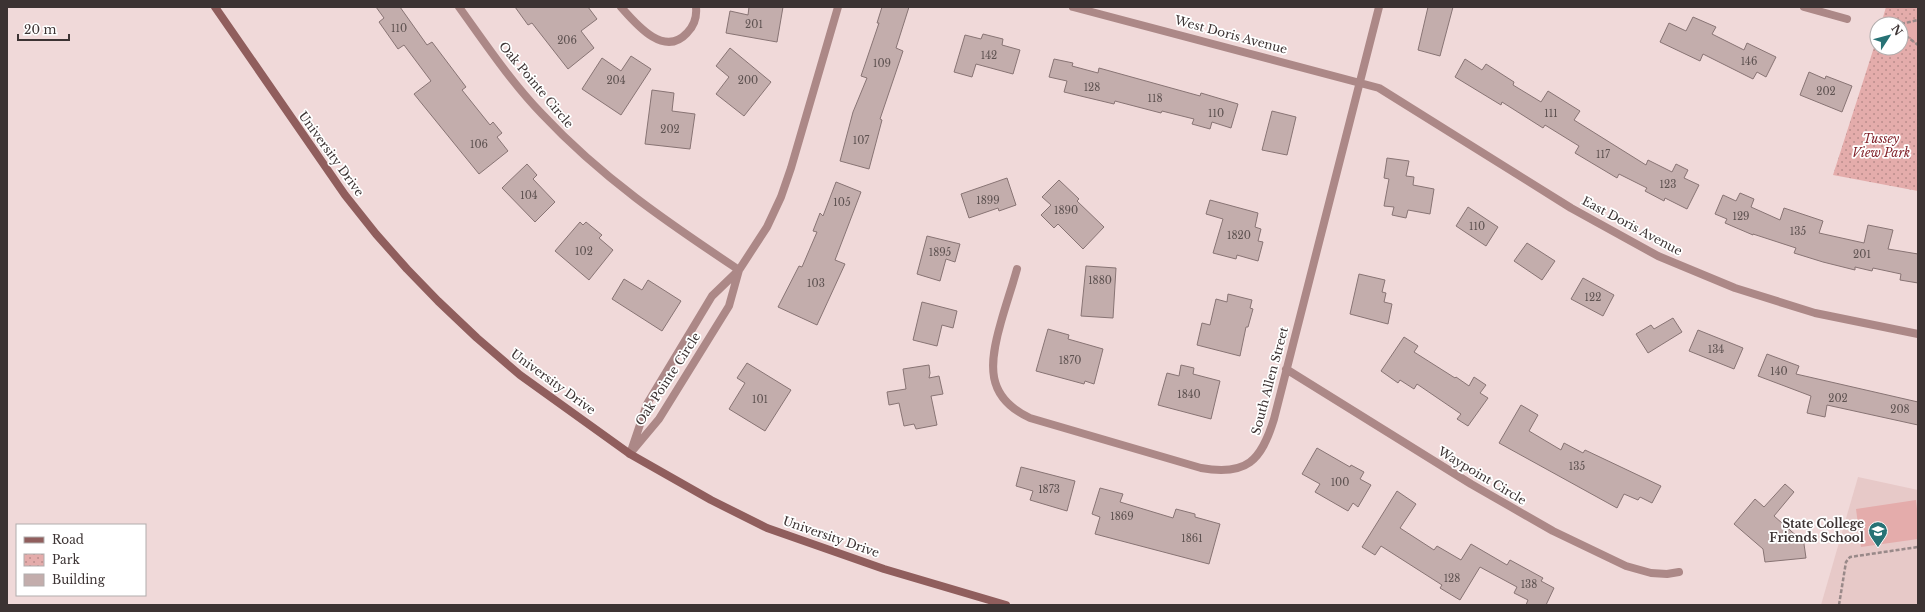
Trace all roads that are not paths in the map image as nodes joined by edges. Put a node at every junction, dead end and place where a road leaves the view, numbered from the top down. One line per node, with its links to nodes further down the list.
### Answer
1 (214, 7): 15 (main road, University Drive)
2 (459, 7): 12 (street, Oak Pointe Circle)
3 (621, 7): 4 (street)
4 (696, 7)
5 (838, 7): 12 (street, Oak Pointe Circle)
6 (1073, 7): 10 (street, West Doris Avenue)
7 (1379, 7): 10 (street, South Allen Street)
8 (1804, 7): 9 (street)
9 (1847, 19)
10 (1360, 81): 13 (street, East Doris Avenue); 14 (street, South Allen Street)
11 (1017, 269): 14 (street, South Allen Street)
12 (739, 270): 15 (street, Oak Pointe Circle); 15 (street, Oak Pointe Circle)
13 (1918, 334)
14 (1286, 369): 16 (street, Waypoint Circle)
15 (630, 454): 17 (main road, University Drive)
16 (1679, 572)
17 (1006, 605)

